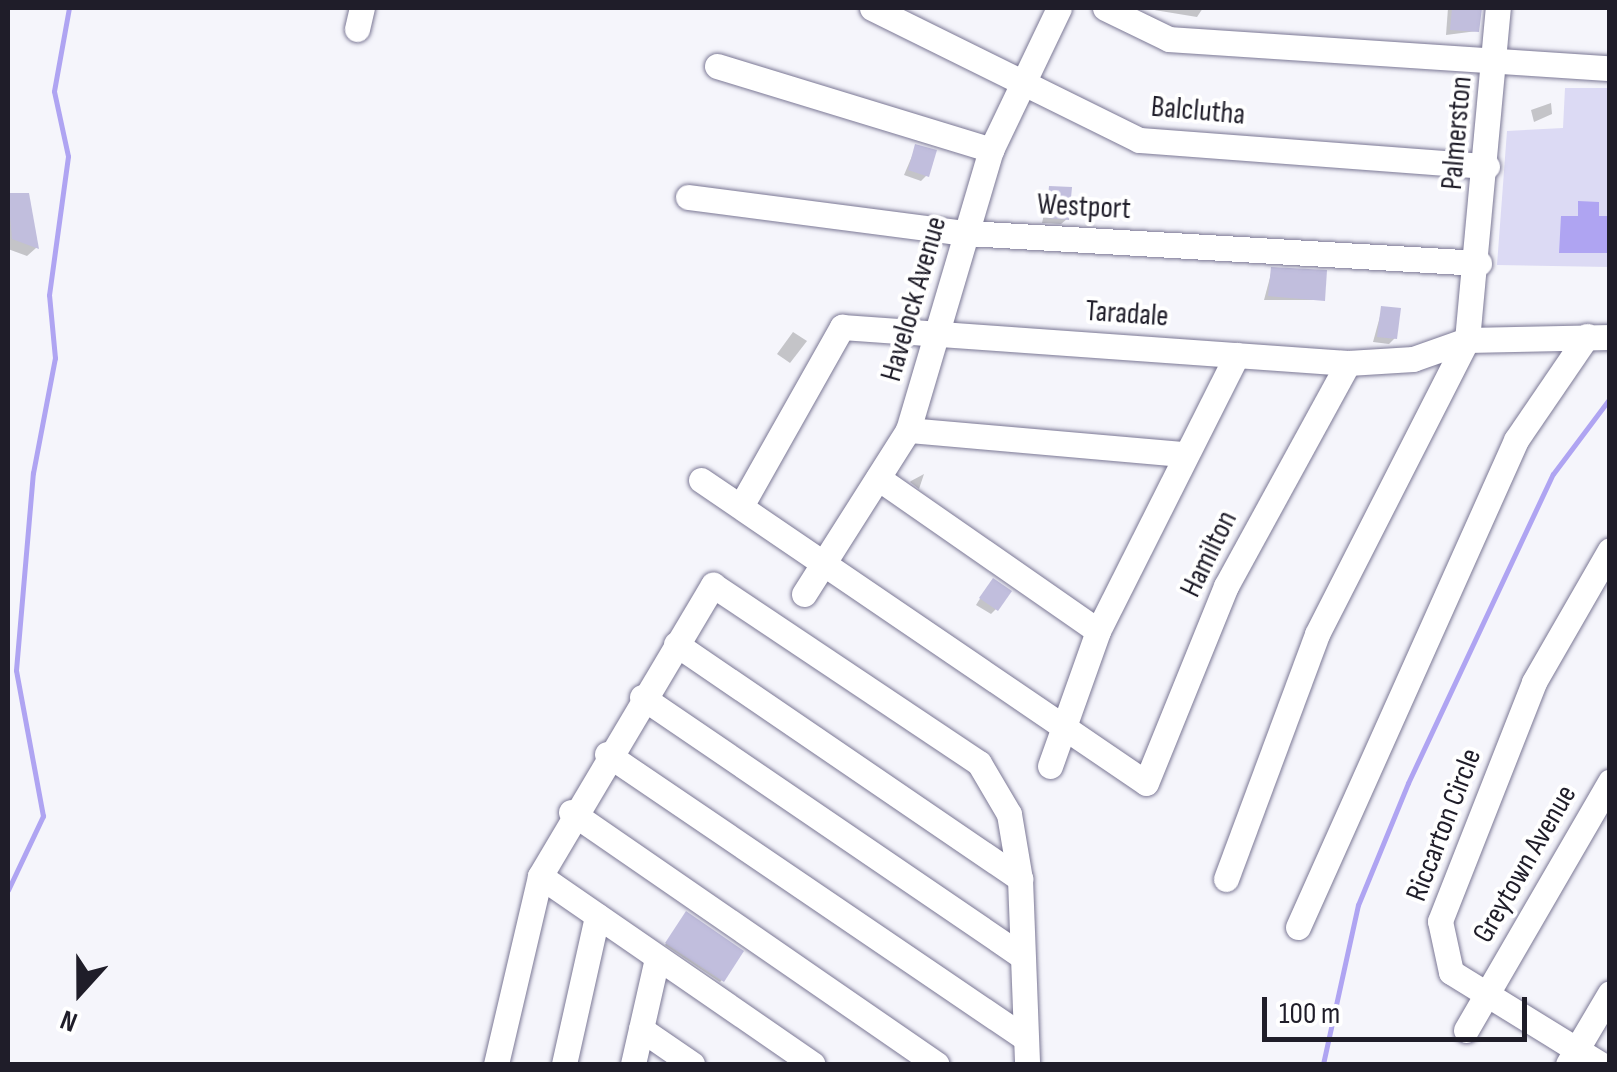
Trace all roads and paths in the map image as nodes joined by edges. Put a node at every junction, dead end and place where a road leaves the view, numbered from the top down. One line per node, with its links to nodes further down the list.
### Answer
1 (872, 8): 8 (street, Balclutha)
2 (1059, 8): 8 (street, Havelock Avenue)
3 (1104, 8): 5 (street)
4 (1498, 8): 5 (street, Palmerston)
5 (1495, 61): 7 (street); 10 (street, Palmerston)
6 (716, 66): 9 (street)
7 (1610, 68)
8 (1021, 83): 9 (street, Havelock Avenue); 10 (street, Balclutha)
9 (991, 150): 12 (street, Havelock Avenue)
10 (1487, 166): 13 (street, Palmerston)
11 (688, 197): 12 (street, Westport)
12 (966, 233): 13 (street, Westport); 14 (street, Havelock Avenue)
13 (1478, 263): 16 (street, Palmerston)
14 (944, 332): 17 (street, Taradale); 19 (street, Havelock Avenue); 23 (street, Taradale)
15 (1598, 336): 16 (street, Taradale); 39 (street)
16 (1467, 340): 18 (street, Taradale); 36 (street, Palmerston)
17 (1237, 355): 18 (street, Taradale); 20 (street)
18 (1348, 363): 30 (street, Hamilton)
19 (908, 430): 20 (street); 21 (street, Havelock Avenue)
20 (1181, 454): 27 (street)
21 (878, 478): 25 (street, Havelock Avenue); 27 (street)
22 (701, 480): 23 (street)
23 (740, 506): 25 (street)
24 (1610, 550): 43 (street, Riccarton Circle)
25 (823, 562): 26 (street, Havelock Avenue); 30 (street)
26 (804, 594)
27 (1098, 631): 30 (street)
28 (676, 644): 29 (street); 37 (street); 37 (street)
29 (642, 697): 31 (street); 40 (street)
30 (1062, 724): 32 (street)
31 (607, 754): 34 (street); 46 (street)
32 (1050, 766)
33 (1610, 782): 43 (street, Greytown Avenue)
34 (572, 812): 35 (street); 53 (street)
35 (540, 876): 38 (street); 48 (street)
36 (1226, 879)
37 (1020, 880): 40 (street)
38 (597, 916): 41 (street); 49 (street)
39 (1298, 926)
40 (1020, 954): 46 (street)
41 (657, 958): 44 (street); 52 (street)
42 (1610, 993): 47 (street)
43 (1484, 998): 45 (street, Greytown Avenue); 47 (street, Riccarton Circle)
44 (641, 1029): 50 (street); 51 (street)
45 (1466, 1030)
46 (1024, 1038): 54 (street)
47 (1572, 1058): 55 (street, Riccarton Circle)
48 (496, 1064)
49 (564, 1064)
50 (632, 1064)
51 (692, 1064)
52 (813, 1064)
53 (936, 1064)
54 (1026, 1064)
55 (1600, 1064)

